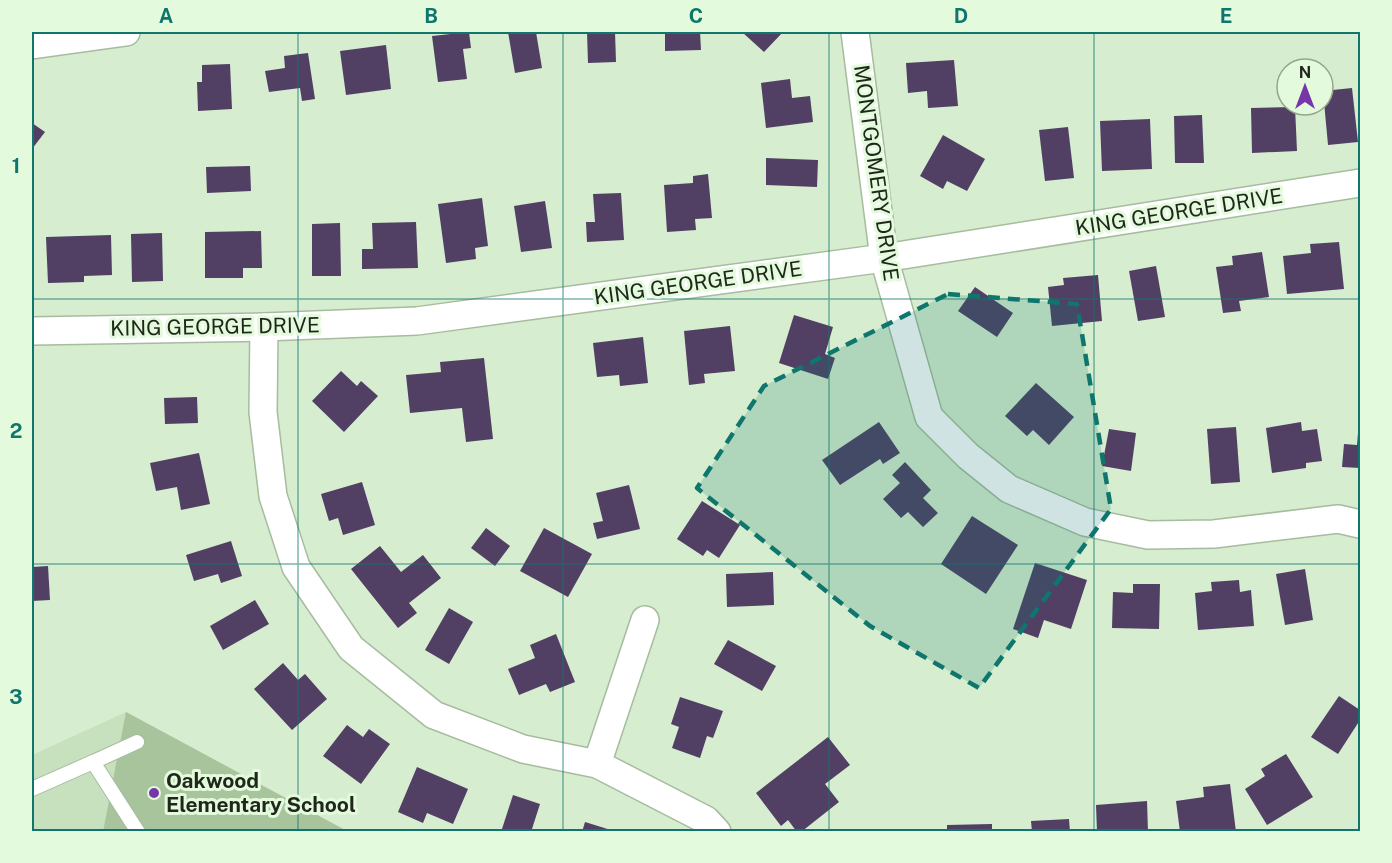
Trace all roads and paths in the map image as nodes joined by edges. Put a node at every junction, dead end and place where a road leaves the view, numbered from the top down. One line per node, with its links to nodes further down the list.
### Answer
1 (126, 32): 3 (street)
2 (855, 32): 5 (street, MONTGOMERY DRIVE)
3 (32, 45)
4 (1360, 183): 5 (street, KING GEORGE DRIVE)
5 (884, 258): 6 (street, KING GEORGE DRIVE); 8 (street, MONTGOMERY DRIVE)
6 (264, 327): 7 (street, KING GEORGE DRIVE); 12 (street)
7 (32, 331)
8 (1360, 524)
9 (645, 620): 12 (street)
10 (136, 742): 11 (lane)
11 (93, 762): 13 (lane); 14 (lane)
12 (597, 764): 15 (street)
13 (32, 789)
14 (138, 831)
15 (717, 831)

